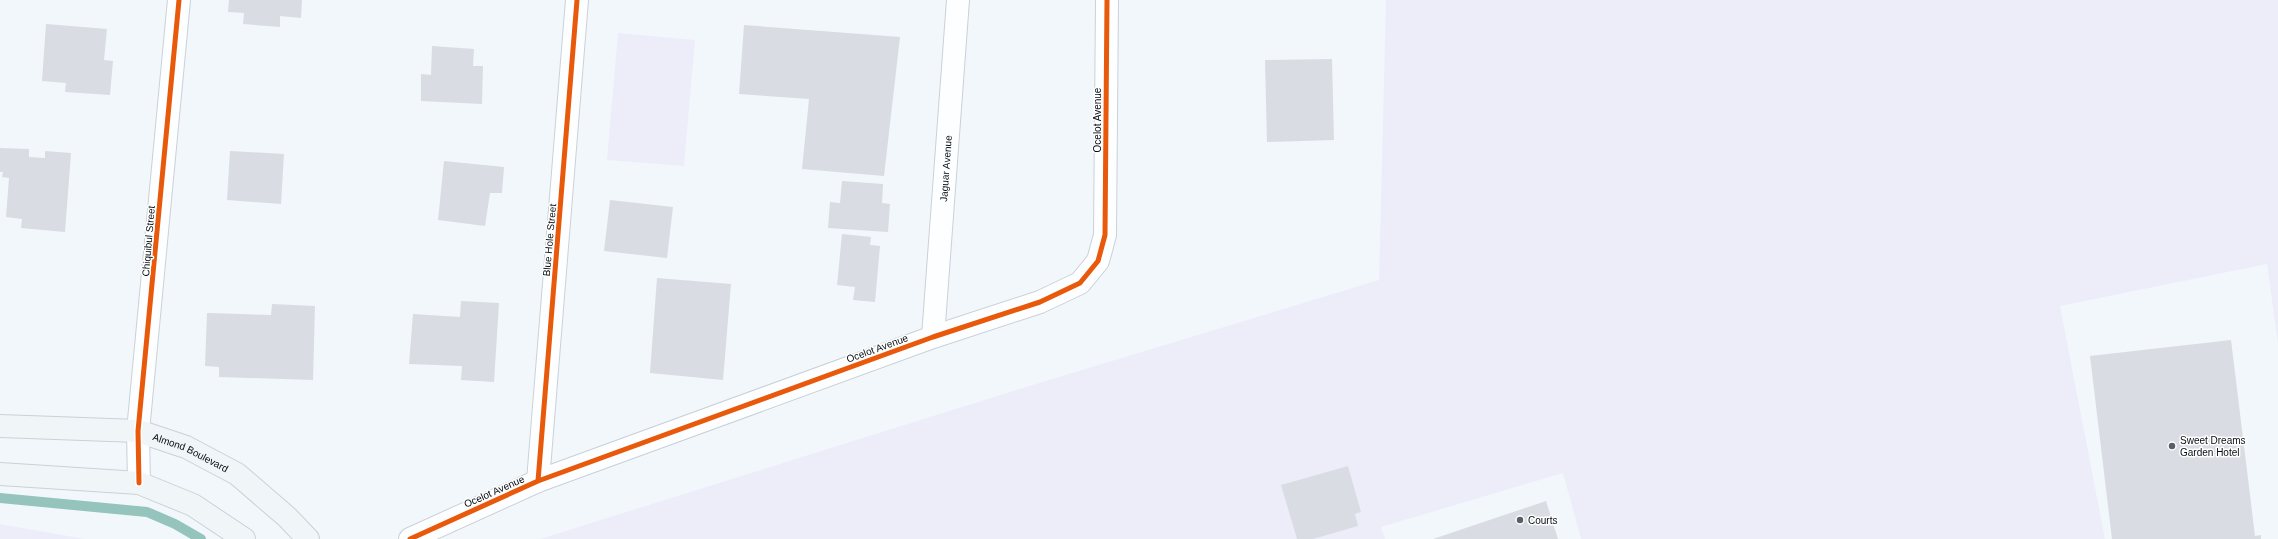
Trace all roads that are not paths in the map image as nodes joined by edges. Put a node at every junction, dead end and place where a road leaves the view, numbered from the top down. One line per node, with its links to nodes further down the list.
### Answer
1 (179, 0): 7 (street, Chiquibul Street)
2 (577, 0): 9 (street, Blue Hole Street)
3 (958, 0): 5 (street, Jaguar Avenue)
4 (1107, 0): 5 (street, Ocelot Avenue)
5 (933, 337): 9 (street, Ocelot Avenue)
6 (0, 426): 7 (street, Almond Boulevard)
7 (138, 431): 10 (street, Chiquibul Street); 12 (street, Almond Boulevard)
8 (0, 474): 10 (street)
9 (538, 481): 13 (street, Ocelot Avenue)
10 (139, 483): 11 (street)
11 (244, 539)
12 (308, 539)
13 (410, 539)

